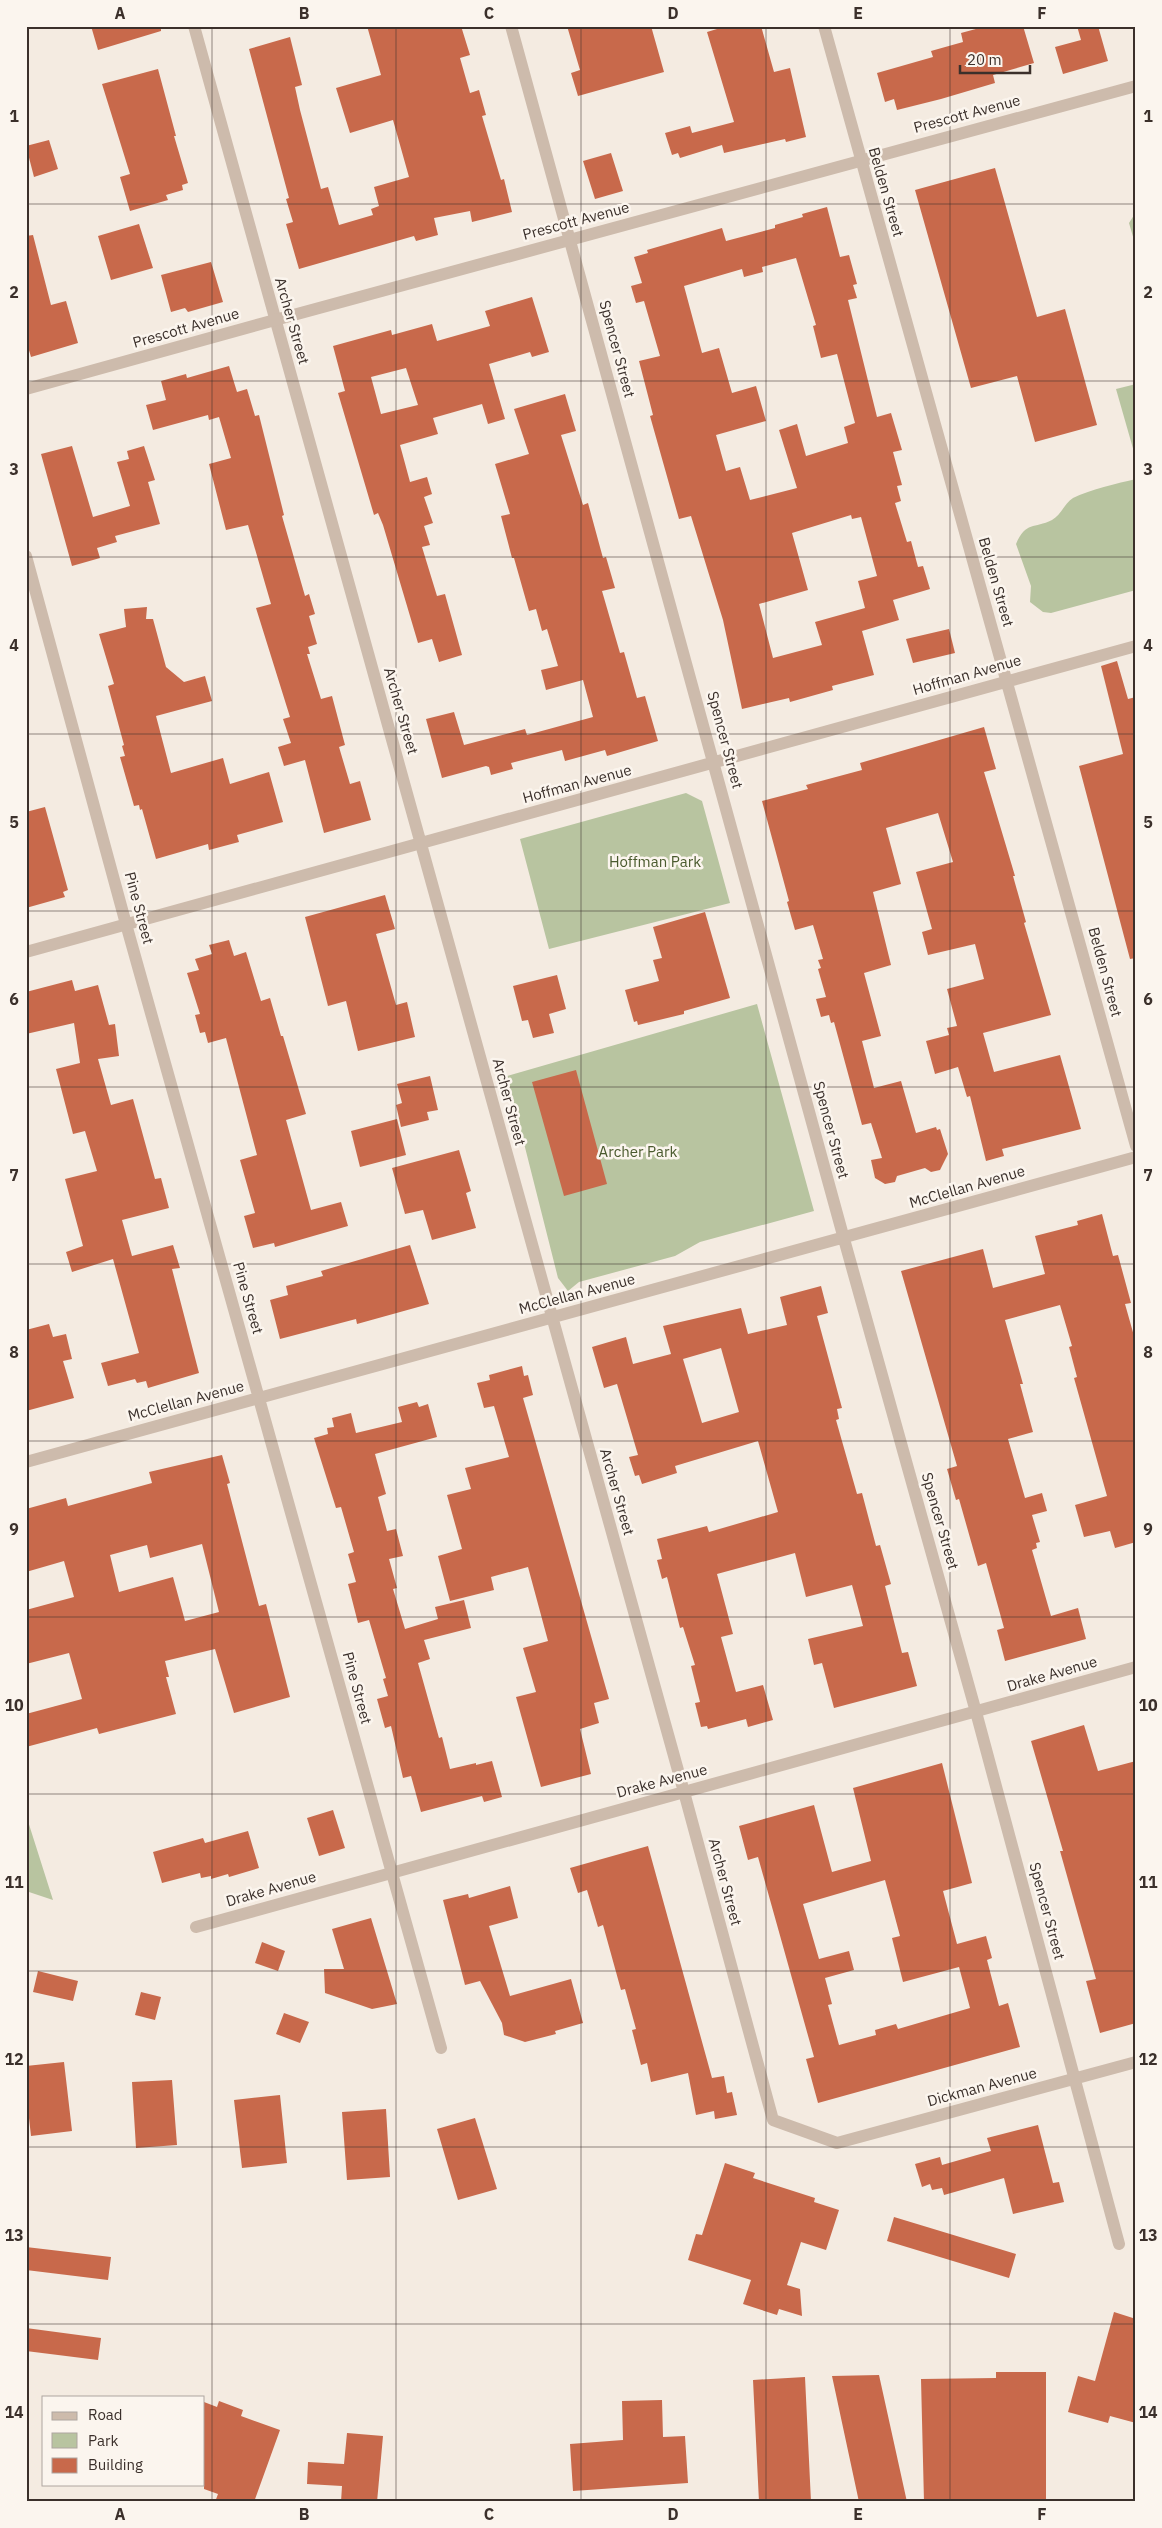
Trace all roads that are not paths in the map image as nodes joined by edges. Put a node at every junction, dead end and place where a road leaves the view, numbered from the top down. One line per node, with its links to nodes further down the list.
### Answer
1 (194, 26): 7 (street, Archer Street)
2 (511, 26): 6 (street, Spencer Street)
3 (824, 26): 5 (street, Belden Street)
4 (1136, 86): 5 (street, Prescott Avenue)
5 (861, 161): 6 (street, Prescott Avenue); 11 (street, Belden Street)
6 (570, 239): 7 (street, Prescott Avenue); 12 (street, Spencer Street)
7 (275, 320): 8 (street, Prescott Avenue); 13 (street, Archer Street)
8 (26, 390)
9 (26, 556): 14 (street, Pine Street)
10 (1136, 646): 11 (street, Hoffman Avenue)
11 (1007, 680): 12 (street, Hoffman Avenue); 16 (street, Belden Street)
12 (714, 763): 13 (street, Hoffman Avenue); 18 (street, Spencer Street)
13 (422, 844): 14 (street, Hoffman Avenue); 19 (street, Archer Street)
14 (126, 924): 15 (street, Hoffman Avenue); 20 (street, Pine Street)
15 (26, 952)
16 (1136, 1146)
17 (1136, 1157): 18 (street, McClellan Avenue)
18 (844, 1239): 19 (street, McClellan Avenue); 23 (street, Spencer Street)
19 (551, 1318): 20 (street, McClellan Avenue); 24 (street, Archer Street)
20 (260, 1398): 21 (street, McClellan Avenue); 25 (street, Pine Street)
21 (26, 1462)
22 (1136, 1667): 23 (street, Drake Avenue)
23 (976, 1712): 24 (street, Drake Avenue); 29 (street, Spencer Street)
24 (684, 1792): 25 (street, Drake Avenue); 30 (street, Archer Street)
25 (390, 1872): 26 (street, Drake Avenue); 27 (street, Pine Street)
26 (196, 1928)
27 (441, 2048)
28 (1136, 2062): 29 (street, Dickman Avenue)
29 (1076, 2079): 30 (street, Dickman Avenue); 31 (street, Spencer Street)
30 (837, 2143)
31 (1119, 2244)

